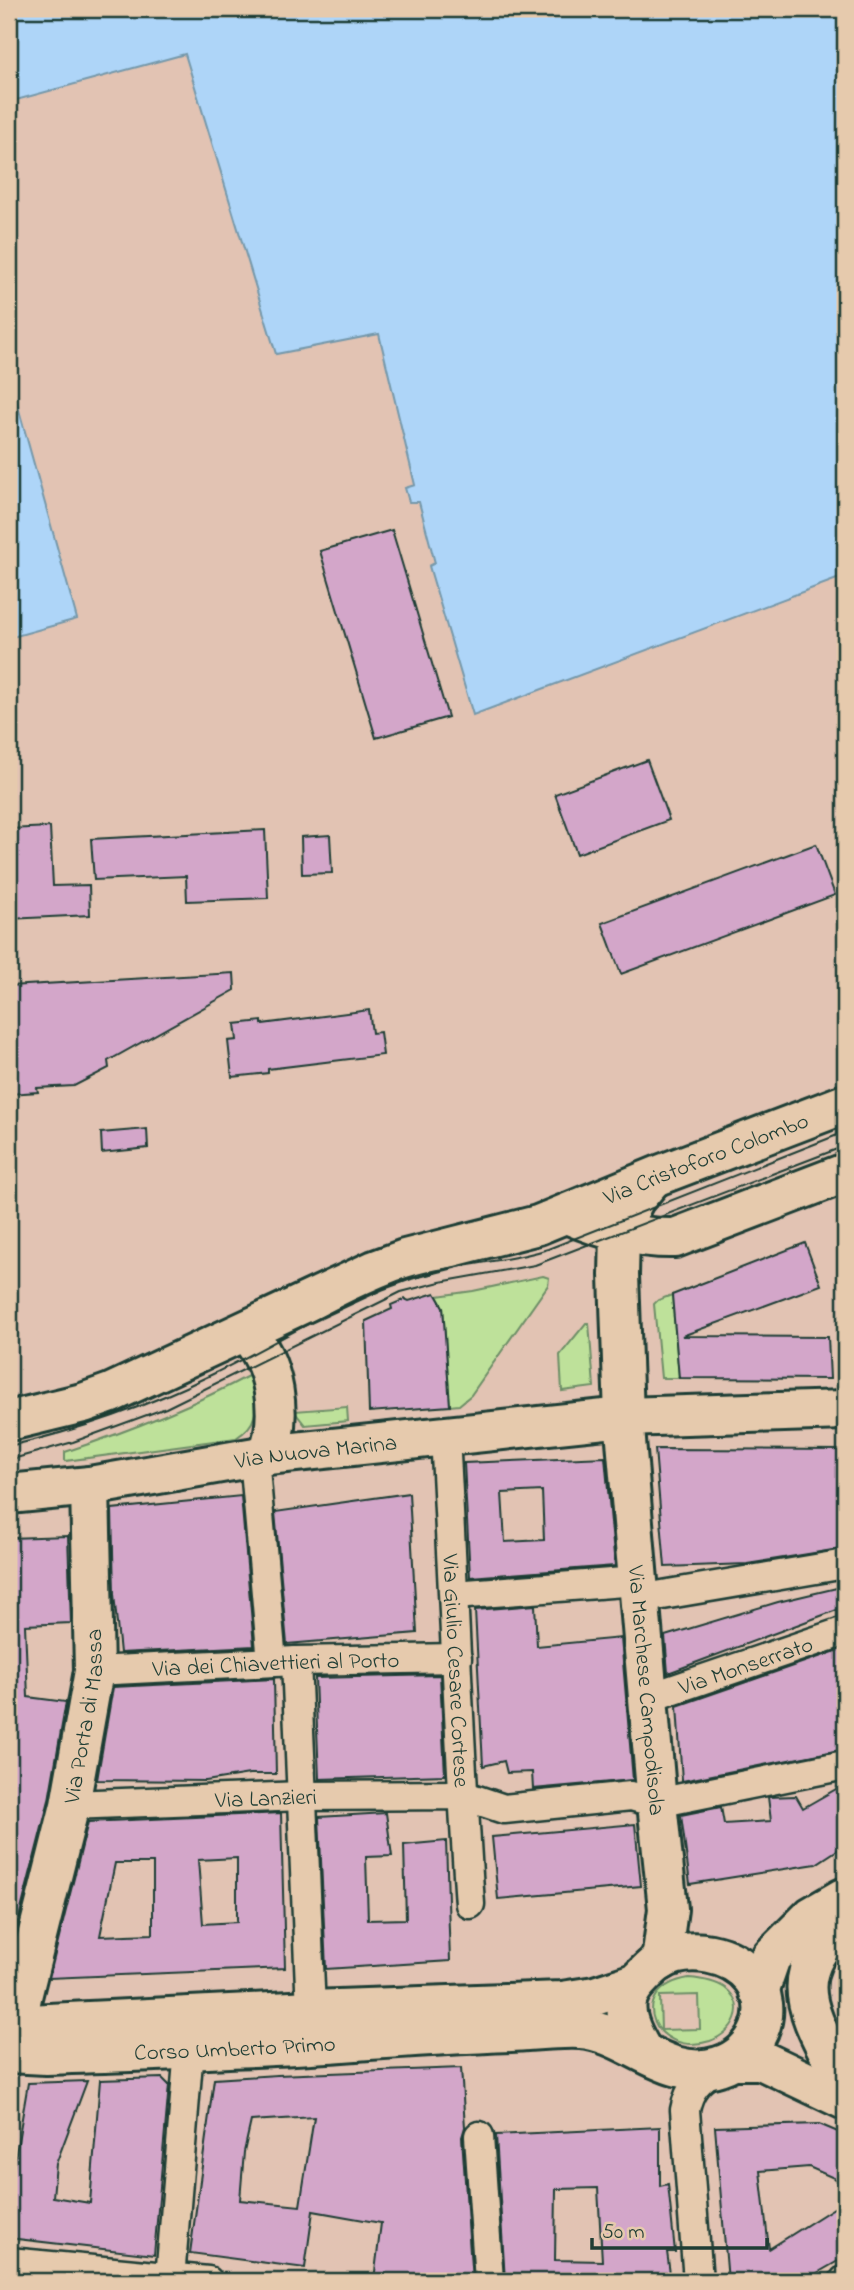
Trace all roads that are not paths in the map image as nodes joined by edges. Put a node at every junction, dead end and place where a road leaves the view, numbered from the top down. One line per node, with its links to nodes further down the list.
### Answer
1 (845, 1104): 3 (main road, Via Cristoforo Colombo)
2 (845, 1172): 6 (main road)
3 (652, 1179): 4 (main road, Via Cristoforo Colombo); 5 (main road)
4 (567, 1214): 5 (main road); 8 (main road)
5 (620, 1233): 6 (main road); 7 (main road, Via Marchese Campodisola)
6 (675, 1238): 7 (main road)
7 (620, 1313): 10 (main road, Via Marchese Campodisola)
8 (245, 1332): 11 (main road); 13 (main road)
9 (845, 1410): 10 (main road, Via Nuova Marina)
10 (624, 1417): 12 (main road, Via Nuova Marina); 17 (main road, Via Marchese Campodisola)
11 (9, 1422)
12 (445, 1437): 13 (main road, Via Nuova Marina); 18 (street, Via Giulio Cesare Cortese)
13 (260, 1456): 14 (main road, Via Nuova Marina); 21 (street)
14 (90, 1486): 15 (main road, Via Nuova Marina); 22 (main road, Via Porta di Massa)
15 (9, 1494)
16 (845, 1564): 17 (street)
17 (638, 1590): 18 (street); 23 (main road, Via Marchese Campodisola)
18 (454, 1595): 20 (street, Via Giulio Cesare Cortese)
19 (845, 1631): 23 (street, Via Monserrato)
20 (457, 1658): 21 (street, Via dei Chiavettieri al Porto); 25 (street, Via Giulio Cesare Cortese)
21 (284, 1662): 22 (street, Via dei Chiavettieri al Porto); 26 (street)
22 (94, 1671): 28 (main road, Via Porta di Massa)
23 (648, 1698): 27 (main road, Via Marchese Campodisola)
24 (845, 1765): 27 (street)
25 (462, 1795): 26 (street, Via Lanzieri); 27 (street, Via Lanzieri); 30 (street, Via Giulio Cesare Cortese)
26 (301, 1796): 28 (street, Via Lanzieri); 34 (street)
27 (657, 1803): 32 (main road, Via Marchese Campodisola)
28 (70, 1805): 36 (main road, Via Porta di Massa)
29 (845, 1897): 33 (main road)
30 (470, 1904)
31 (845, 1918): 40 (main road)
32 (648, 1972): 33 (main road); 35 (main road); 38 (main road)
33 (759, 1992): 39 (main road); 40 (main road)
34 (311, 2010): 35 (main road, Corso Umberto Primo); 36 (main road, Corso Umberto Primo)
35 (461, 2019): 37 (main road, Corso Umberto Primo); 38 (main road)
36 (11, 2045): 37 (main road, Corso Umberto Primo)
37 (189, 2049): 44 (street)
38 (642, 2050): 39 (main road)
39 (726, 2063): 41 (main road); 47 (street)
40 (840, 2066)
41 (845, 2099)
42 (480, 2136): 46 (street)
43 (9, 2262): 44 (street)
44 (170, 2277): 45 (street)
45 (208, 2281)
46 (489, 2281)
47 (698, 2281)

